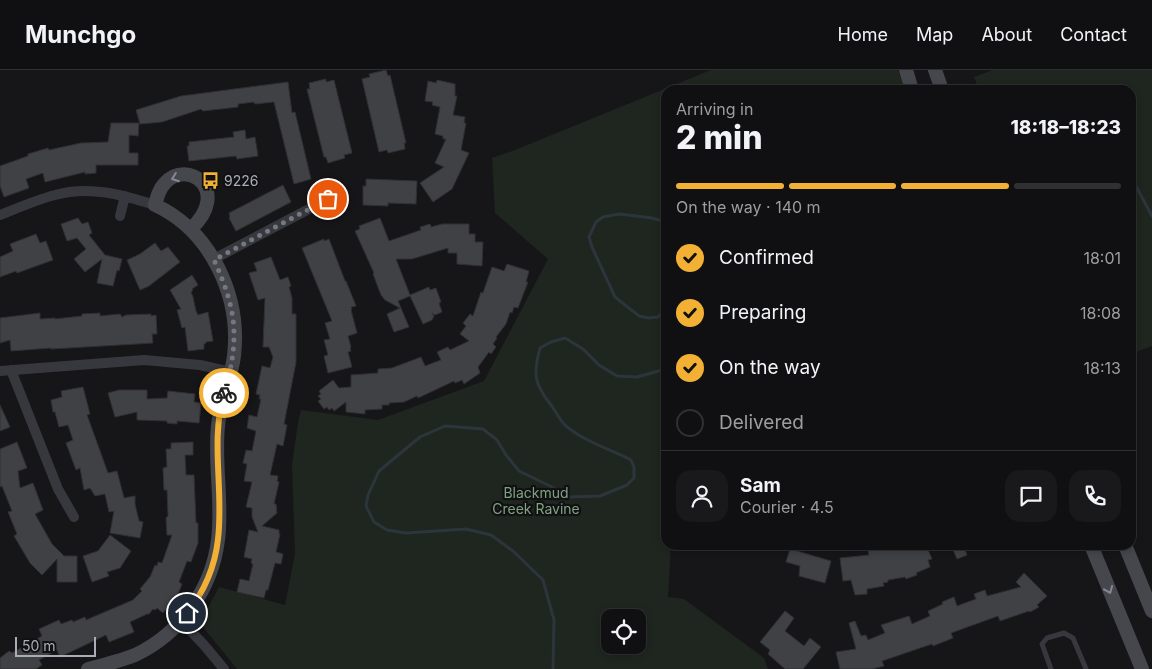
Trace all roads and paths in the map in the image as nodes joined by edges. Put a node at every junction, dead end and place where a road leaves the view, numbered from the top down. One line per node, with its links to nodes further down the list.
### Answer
1 (906, 70): 3 (street)
2 (935, 70): 4 (street)
3 (910, 85)
4 (940, 85)
5 (125, 196): 7 (street); 8 (street); 9 (street)
6 (328, 199): 11 (street)
7 (155, 205): 10 (street); 10 (street, one-way to 7)
8 (0, 215)
9 (120, 216)
10 (191, 229): 11 (street)
11 (214, 260): 14 (street)
12 (11, 370): 13 (street); 14 (street); 15 (street)
13 (0, 371)
14 (231, 372): 19 (street)
15 (74, 517)
16 (1093, 550): 24 (street, one-way to 24)
17 (1128, 550): 18 (street)
18 (1152, 611)
19 (181, 621): 20 (street); 21 (street)
20 (88, 669)
21 (224, 669)
22 (1051, 669): 23 (lane)
23 (1086, 669)
24 (1142, 669)

